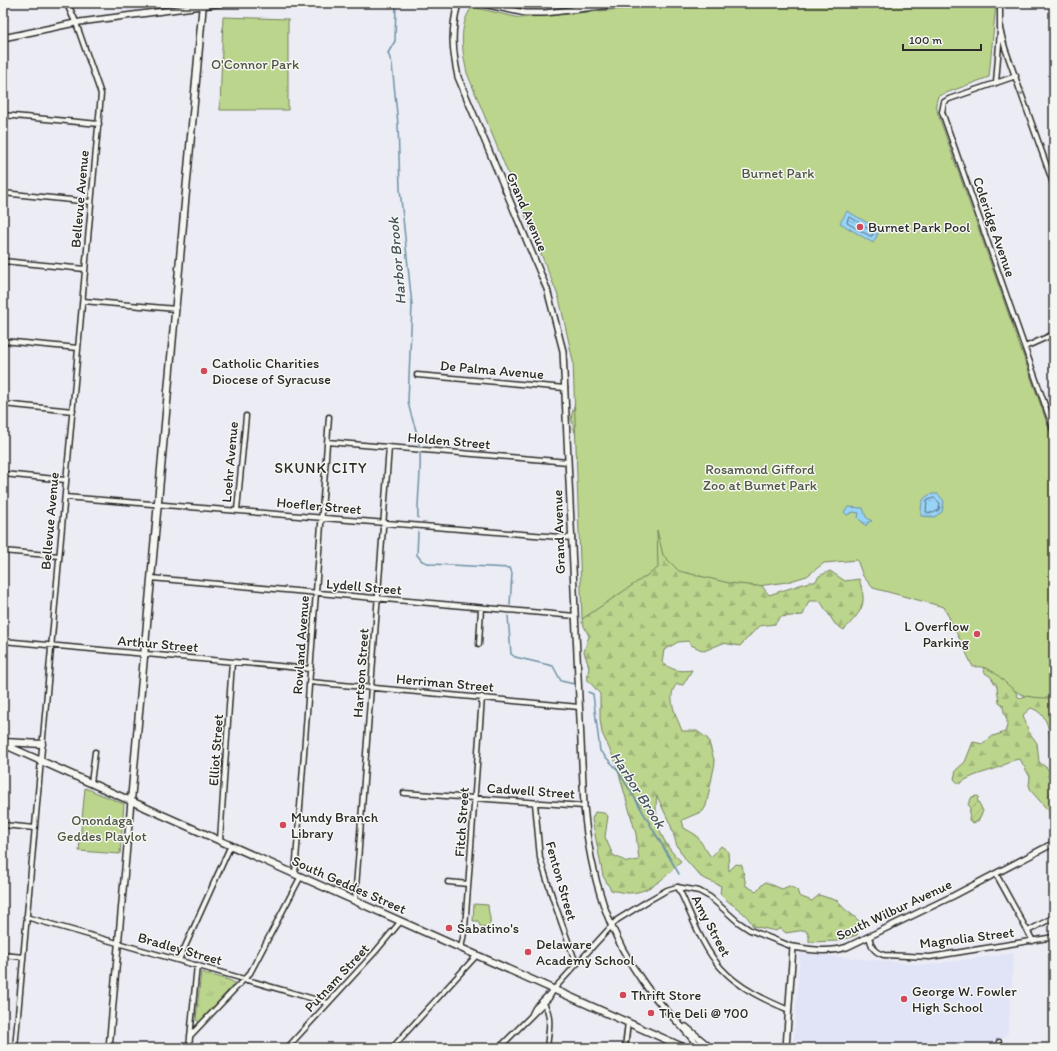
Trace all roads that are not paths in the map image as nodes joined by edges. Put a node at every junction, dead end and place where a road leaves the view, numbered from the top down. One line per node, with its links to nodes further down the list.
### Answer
1 (67, 3): 10 (street, Bellevue Avenue)
2 (224, 3): 8 (street)
3 (458, 3): 29 (street, Grand Avenue)
4 (479, 3): 9 (street)
5 (575, 3): 9 (street)
6 (628, 3): 9 (street)
7 (1000, 3): 11 (street)
8 (203, 4): 10 (street); 23 (main road)
9 (576, 9)
10 (76, 23): 12 (street); 16 (street, Bellevue Avenue)
11 (1000, 28): 13 (street); 14 (street)
12 (3, 38)
13 (1016, 76): 14 (street, Coleridge Avenue); 17 (street, one-way to 17)
14 (996, 83): 26 (street, Coleridge Avenue)
15 (3, 116): 16 (street)
16 (99, 124): 19 (street, Bellevue Avenue)
17 (1054, 186)
18 (3, 193): 19 (street)
19 (92, 202): 21 (street, Bellevue Avenue)
20 (3, 261): 21 (street)
21 (85, 269): 22 (street, Bellevue Avenue)
22 (82, 301): 23 (street); 27 (street, Bellevue Avenue)
23 (176, 309): 41 (main road)
24 (1054, 334): 26 (street)
25 (3, 341): 27 (street)
26 (1025, 347): 34 (street, Coleridge Avenue)
27 (78, 348): 31 (street, Bellevue Avenue)
28 (417, 375): 29 (street, De Palma Avenue)
29 (565, 388): 37 (street, Grand Avenue)
30 (3, 404): 31 (street)
31 (73, 411): 39 (street, Bellevue Avenue)
32 (246, 416): 42 (street, Loehr Avenue)
33 (329, 417): 35 (street, Rowland Avenue)
34 (1054, 431)
35 (327, 442): 36 (street, Holden Street); 43 (street, Rowland Avenue)
36 (389, 447): 37 (street, Holden Street); 44 (street, Hartson Street)
37 (568, 462): 45 (street, Grand Avenue)
38 (3, 474): 39 (street)
39 (66, 480): 40 (street, Bellevue Avenue)
40 (65, 497): 41 (street, Hoefler Street); 47 (street, Bellevue Avenue)
41 (158, 504): 42 (street, Hoefler Street); 48 (main road)
42 (237, 510): 43 (street, Hoefler Street)
43 (322, 518): 44 (street, Hoefler Street); 49 (street, Rowland Avenue)
44 (383, 523): 45 (street, Hoefler Street); 50 (street, Hartson Street)
45 (572, 538): 52 (street, Grand Avenue)
46 (3, 551): 47 (street)
47 (59, 556): 55 (street, Bellevue Avenue)
48 (151, 578): 49 (street, Lydell Street); 56 (main road)
49 (316, 593): 50 (street, Lydell Street); 58 (street, Rowland Avenue)
50 (378, 599): 51 (street, Lydell Street); 60 (street, Hartson Street)
51 (482, 608): 52 (street, Lydell Street); 54 (street)
52 (575, 616): 62 (street, Grand Avenue)
53 (3, 641): 55 (street, Arthur Street)
54 (479, 644)
55 (51, 645): 56 (street, Arthur Street); 64 (street, Bellevue Avenue)
56 (144, 654): 57 (street, Arthur Street); 70 (main road)
57 (232, 662): 58 (street, Arthur Street); 75 (street, Elliot Street)
58 (311, 669): 59 (street, Rowland Avenue)
59 (310, 682): 60 (street, Herriman Street); 79 (street, Rowland Avenue)
60 (371, 687): 61 (street, Herriman Street); 83 (street, Hartson Street)
61 (482, 698): 62 (street, Herriman Street); 69 (street, Fitch Street)
62 (579, 707): 72 (street, Grand Avenue)
63 (3, 743): 64 (main road); 66 (main road, South Geddes Street)
64 (42, 744): 66 (street, Bellevue Avenue)
65 (95, 752): 67 (street)
66 (40, 760): 67 (main road, South Geddes Street); 74 (street, Bellevue Avenue)
67 (91, 783): 70 (main road, South Geddes Street)
68 (404, 793): 69 (street, Cadwell Street)
69 (474, 798): 71 (street, Cadwell Street); 81 (street, Fitch Street)
70 (131, 801): 75 (main road, South Geddes Street); 92 (street)
71 (535, 803): 72 (street, Cadwell Street); 99 (street, Fenton Street)
72 (584, 806): 87 (street, Grand Avenue)
73 (3, 825): 74 (street)
74 (35, 828): 84 (street, Bellevue Avenue)
75 (220, 840): 77 (main road, South Geddes Street)
76 (1054, 843): 78 (street, South Wilbur Avenue)
77 (231, 845): 79 (main road, South Geddes Street); 98 (street)
78 (996, 874): 88 (street); 89 (street, South Wilbur Avenue)
79 (298, 875): 83 (main road, South Geddes Street); 101 (street, Rowland Avenue)
80 (448, 882): 81 (street)
81 (468, 884): 94 (street, Fitch Street)
82 (678, 887): 87 (street); 93 (street, South Wilbur Avenue); 105 (street, Amy Street)
83 (355, 901): 86 (main road, South Geddes Street)
84 (26, 917): 92 (street, Bradley Street); 97 (street, Bellevue Avenue)
85 (1054, 918): 88 (street)
86 (401, 921): 94 (main road, South Geddes Street); 103 (street, Putnam Street)
87 (611, 926): 99 (street); 108 (street, Grand Avenue)
88 (1028, 931): 91 (street)
89 (869, 937): 91 (street, Magnolia Street); 93 (street, South Wilbur Avenue)
90 (1054, 938): 91 (street, Magnolia Street)
91 (1033, 941)
92 (118, 944): 98 (street, Bradley Street); 113 (street)
93 (793, 947): 105 (street)
94 (461, 948): 96 (main road, South Geddes Street)
95 (3, 955): 97 (street)
96 (477, 955): 102 (main road, South Geddes Street); 116 (street)
97 (23, 957): 112 (street, Bellevue Avenue)
98 (180, 960): 100 (street, Bradley Street)
99 (578, 963): 102 (street)
100 (197, 966): 101 (street, Bradley Street); 109 (street)
101 (244, 979): 103 (street, Bradley Street); 109 (street, Rowland Avenue)
102 (554, 989): 104 (street); 106 (street); 107 (main road, South Geddes Street)
103 (328, 1003): 115 (street, Putnam Street)
104 (544, 1004): 106 (street); 118 (street)
105 (789, 1010): 123 (street)
106 (532, 1014): 117 (street)
107 (628, 1022): 119 (street); 120 (main road, South Geddes Street)
108 (682, 1025): 121 (street, Grand Avenue); 122 (street)
109 (190, 1036): 114 (street)
110 (999, 1042): 124 (street)
111 (3, 1047): 112 (street)
112 (15, 1048)
113 (108, 1048)
114 (189, 1048)
115 (287, 1048)
116 (392, 1048)
117 (499, 1048)
118 (547, 1048)
119 (626, 1048)
120 (685, 1048)
121 (700, 1048)
122 (711, 1048)
123 (786, 1048)
124 (998, 1048)

